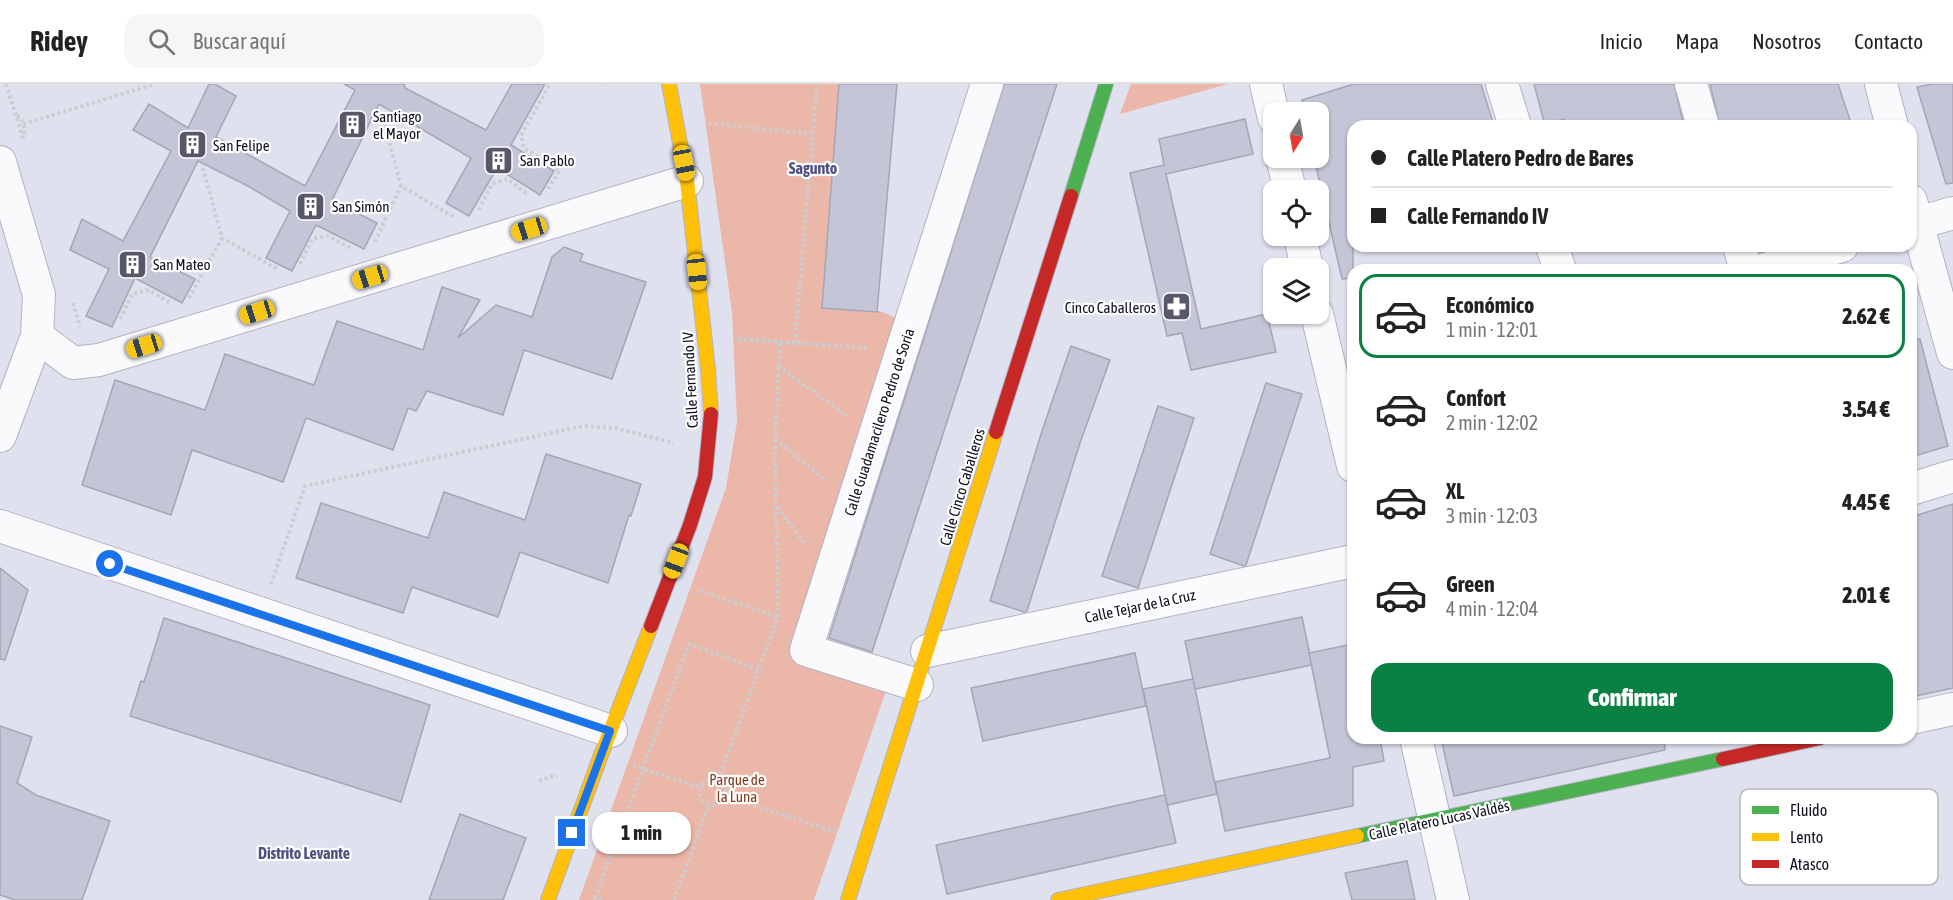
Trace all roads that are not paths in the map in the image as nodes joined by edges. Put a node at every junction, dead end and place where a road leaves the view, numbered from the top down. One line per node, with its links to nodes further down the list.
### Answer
1 (669, 84): 13 (street, Calle Fernando IV)
2 (987, 84): 30 (street, Calle Guadamacilero Pedro de Soria)
3 (1106, 84): 29 (street, Calle Cinco Caballeros)
4 (1266, 84): 8 (street)
5 (1502, 84): 9 (street)
6 (1691, 84): 10 (street)
7 (1881, 84): 11 (street)
8 (1270, 102)
9 (1513, 120)
10 (1701, 120)
11 (1890, 120)
12 (0, 162): 20 (street)
13 (687, 181): 20 (street); 33 (street, Calle Fernando IV)
14 (1953, 213): 15 (street)
15 (1917, 216)
16 (1917, 230): 21 (street)
17 (1822, 252): 18 (street)
18 (1782, 264)
19 (1320, 324): 22 (street)
20 (38, 336): 24 (street)
21 (1953, 353)
22 (1344, 393): 23 (street)
23 (1347, 417)
24 (0, 436)
25 (1953, 476): 26 (street)
26 (1917, 487)
27 (0, 526): 33 (street)
28 (1347, 562): 29 (street, Calle Tejar de la Cruz)
29 (927, 651): 30 (street, Calle Cinco Caballeros)
30 (917, 685): 38 (street, Calle Cinco Caballeros)
31 (1953, 710): 32 (street)
32 (1917, 717)
33 (606, 743): 37 (street, Calle Fernando IV)
34 (1417, 744): 36 (street)
35 (1792, 744): 36 (street, Calle Platero Lucas Valdés)
36 (1435, 821): 39 (street, Calle Platero Lucas Valdés); 40 (street)
37 (548, 900)
38 (848, 900)
39 (1058, 900)
40 (1452, 900)

